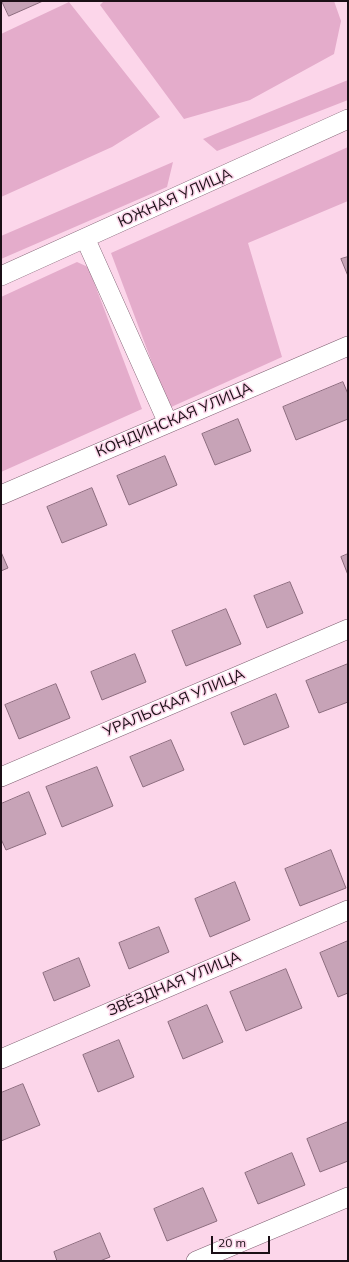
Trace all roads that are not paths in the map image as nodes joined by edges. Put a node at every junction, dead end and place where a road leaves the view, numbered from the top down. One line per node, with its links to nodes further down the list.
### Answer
1 (348, 119): 2 (street, ЮЖНАЯ УЛИЦА)
2 (85, 238): 3 (street, ЮЖНАЯ УЛИЦА); 5 (street)
3 (1, 276)
4 (348, 346): 5 (street, КОНДИНСКАЯ УЛИЦА)
5 (168, 423): 6 (street, КОНДИНСКАЯ УЛИЦА)
6 (1, 495)
7 (348, 629): 8 (street, УРАЛЬСКАЯ УЛИЦА)
8 (1, 778)
9 (348, 910): 10 (street, ЗВЁЗДНАЯ УЛИЦА)
10 (1, 1058)
11 (348, 1197): 12 (street)
12 (222, 1256): 13 (street)
13 (196, 1261)

